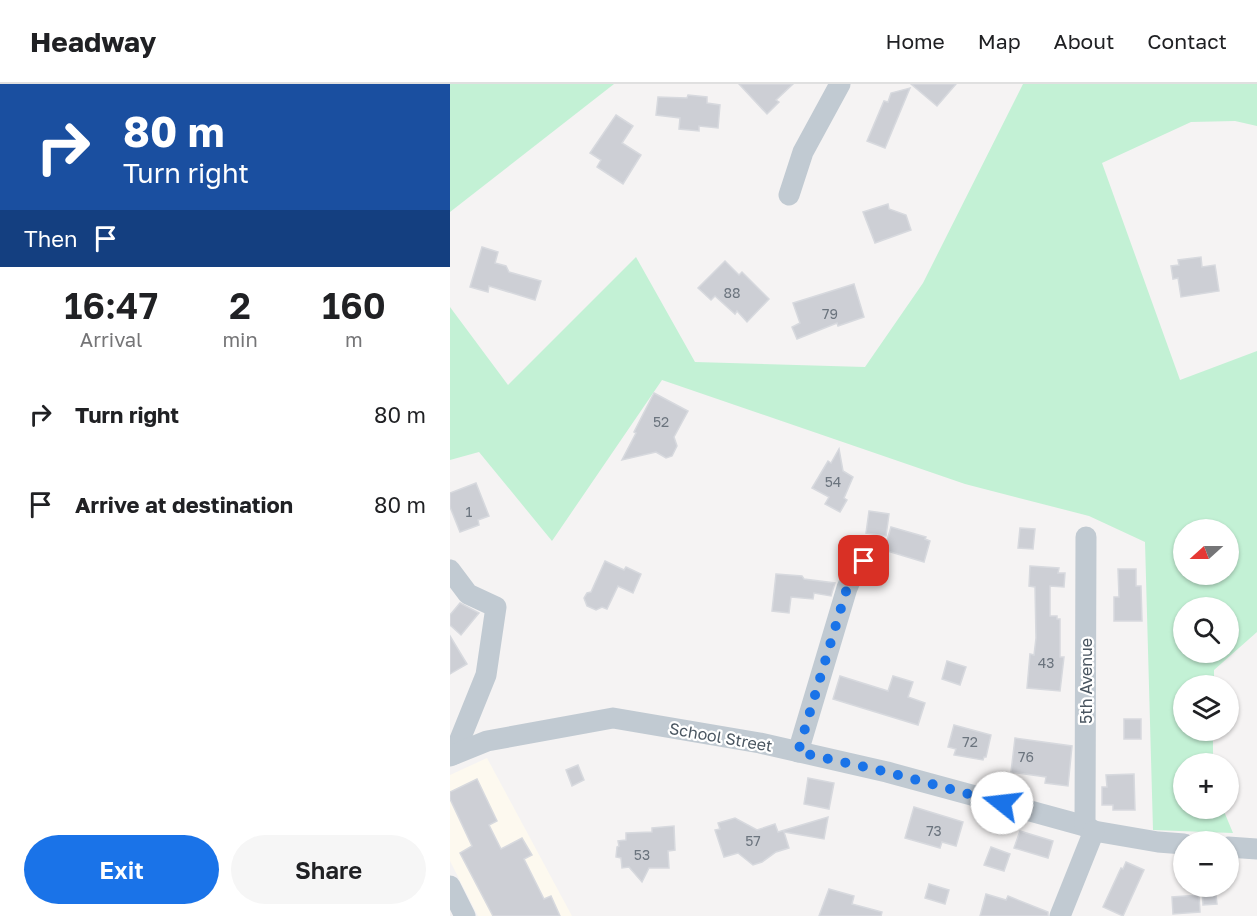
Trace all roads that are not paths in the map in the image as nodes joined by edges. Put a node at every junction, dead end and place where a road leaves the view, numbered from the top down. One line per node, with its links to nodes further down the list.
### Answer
1 (840, 84): 2 (street)
2 (789, 195)
3 (1086, 537): 8 (street, 5th Avenue)
4 (864, 561): 6 (street)
5 (450, 570): 7 (street)
6 (798, 752): 7 (street, School Street); 8 (street, School Street)
7 (452, 755)
8 (1089, 829): 9 (street, School Street); 14 (street, 5th Avenue)
9 (1173, 843)
10 (1239, 848): 11 (street)
11 (1257, 849)
12 (450, 886): 13 (street)
13 (465, 916)
14 (1060, 916)

